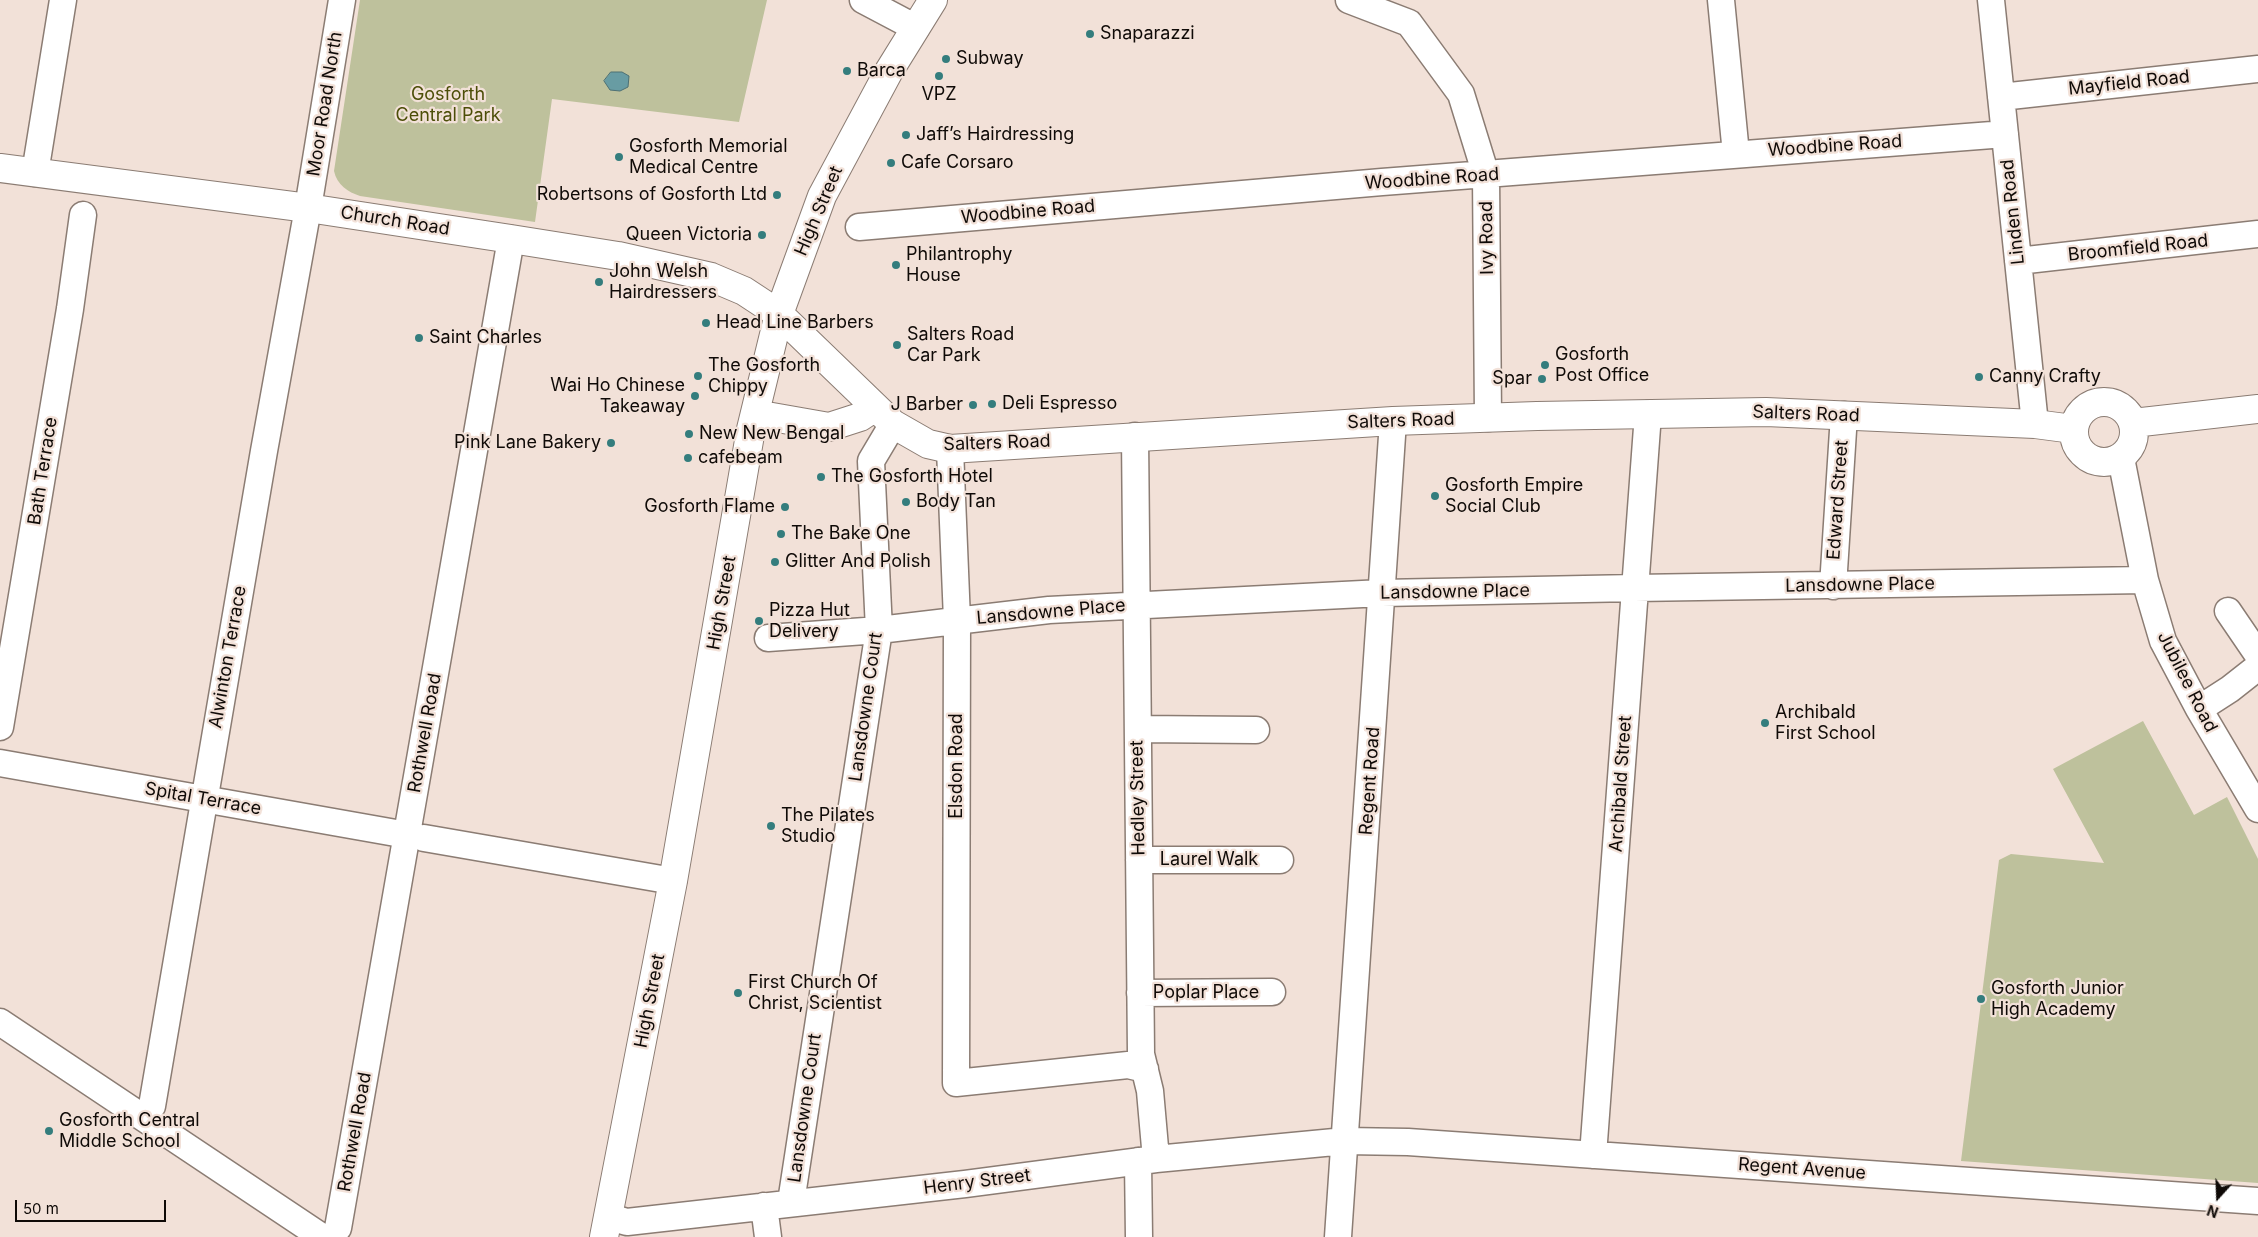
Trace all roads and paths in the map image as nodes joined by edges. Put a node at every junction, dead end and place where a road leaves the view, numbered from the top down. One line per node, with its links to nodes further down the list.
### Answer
1 (64, 0): 14 (street)
2 (342, 0): 16 (street, Moor Road North)
3 (863, 0): 8 (street)
4 (933, 0): 8 (main road, High Street)
5 (1349, 0): 15 (street, Ivy Road)
6 (1721, 0): 12 (street)
7 (1991, 0): 10 (street, Linden Road)
8 (916, 28): 22 (main road, High Street)
9 (2258, 69): 10 (street, Mayfield Road)
10 (2001, 97): 11 (street, Linden Road)
11 (2005, 134): 12 (street, Woodbine Road); 21 (street, Linden Road)
12 (1736, 154): 15 (street, Woodbine Road)
13 (0, 168): 14 (main road, Church Road)
14 (35, 173): 16 (main road, Church Road)
15 (1486, 175): 18 (street, Woodbine Road); 28 (street, Ivy Road)
16 (308, 208): 20 (main road, Church Road); 52 (street, Alwinton Terrace)
17 (83, 215): 48 (street, Bath Terrace)
18 (859, 227)
19 (2258, 234): 21 (street, Broomfield Road)
20 (511, 239): 22 (main road, Church Road); 54 (street, Rothwell Road)
21 (2018, 261): 31 (street, Linden Road)
22 (779, 314): 24 (main road, High Street); 26 (main road, Salters Road)
23 (2258, 409): 30 (main road)
24 (755, 414): 26 (main road); 57 (main road, High Street)
25 (1648, 414): 27 (main road, Salters Road); 28 (main road, Salters Road); 38 (street, Archibald Street)
26 (884, 415): 34 (main road, Salters Road); 43 (street, Lansdowne Court)
27 (1844, 415): 31 (main road, Salters Road); 37 (street, Edward Street)
28 (1488, 418): 29 (main road, Salters Road)
29 (1393, 421): 33 (main road, Salters Road); 39 (street, Regent Road)
30 (2133, 423): 32 (main road); 35 (main road)
31 (2035, 424): 32 (main road, Salters Road)
32 (2074, 429): 35 (main road)
33 (1135, 436): 34 (main road, Salters Road); 40 (street, Hedley Street)
34 (950, 449): 42 (street, Elsdon Road)
35 (2121, 458): 36 (street, Jubilee Road)
36 (2145, 580): 37 (street, Lansdowne Place); 47 (street, Jubilee Road)
37 (1833, 586): 38 (street, Lansdowne Place)
38 (1635, 588): 39 (street, Lansdowne Place); 64 (street, Archibald Street)
39 (1382, 594): 40 (street, Lansdowne Place); 63 (street, Regent Road)
40 (1137, 605): 42 (street, Lansdowne Place); 49 (street, Hedley Street)
41 (2228, 611): 45 (street)
42 (957, 620): 43 (street, Lansdowne Place); 61 (street, Elsdon Road)
43 (878, 630): 44 (street, Lansdowne Place); 67 (street, Lansdowne Court)
44 (768, 638)
45 (2258, 654)
46 (2258, 667): 47 (street)
47 (2199, 709): 53 (street, Jubilee Road)
48 (0, 727)
49 (1138, 729): 50 (street); 55 (street, Hedley Street)
50 (1256, 730)
51 (0, 763): 52 (street, Spital Terrace)
52 (204, 799): 54 (street, Spital Terrace); 62 (street, Alwinton Terrace)
53 (2258, 809)
54 (415, 836): 57 (street, Spital Terrace); 70 (street, Rothwell Road)
55 (1139, 860): 56 (street, Laurel Walk); 59 (street, Hedley Street)
56 (1280, 860)
57 (673, 881): 69 (main road, High Street)
58 (1272, 992): 59 (street, Poplar Place)
59 (1140, 993): 61 (street, Hedley Street)
60 (0, 1022): 70 (street)
61 (1145, 1069): 65 (street, Hedley Street)
62 (152, 1106)
63 (1345, 1141): 64 (street, Regent Avenue); 65 (street, Henry Street); 73 (street, Regent Road)
64 (1593, 1155): 66 (street, Regent Avenue)
65 (1147, 1160): 67 (street, Henry Street); 72 (street, Hedley Street)
66 (2258, 1201)
67 (791, 1202): 68 (street, Henry Street)
68 (764, 1206): 69 (street, Henry Street); 71 (street)
69 (607, 1227)
70 (330, 1232)
71 (768, 1237)
72 (1139, 1237)
73 (1338, 1237)

